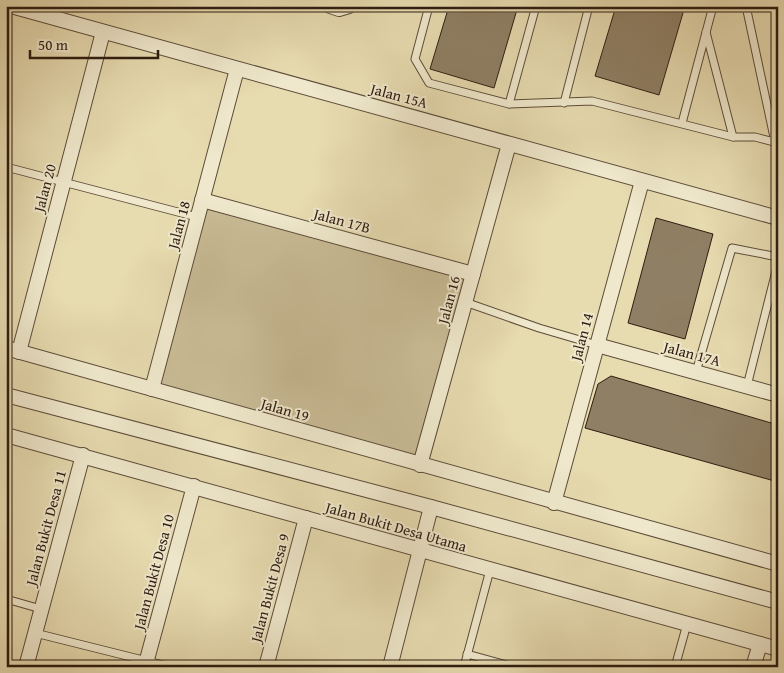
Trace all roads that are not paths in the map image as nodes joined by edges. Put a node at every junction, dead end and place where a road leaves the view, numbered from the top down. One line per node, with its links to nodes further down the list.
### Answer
1 (11, 6): 7 (street, Jalan 15A)
2 (429, 6): 10 (lane)
3 (536, 6): 10 (lane)
4 (589, 6): 11 (lane)
5 (713, 6): 8 (lane)
6 (746, 6): 14 (lane)
7 (103, 32): 9 (street, Jalan 15A); 18 (street, Jalan 20)
8 (706, 32): 12 (lane); 13 (lane)
9 (237, 69): 15 (street, Jalan 15A); 19 (street, Jalan 18)
10 (509, 104): 11 (lane)
11 (564, 104): 12 (lane)
12 (682, 123): 13 (lane)
13 (733, 137): 14 (lane)
14 (776, 143)
15 (509, 144): 17 (street, Jalan 15A); 24 (street, Jalan 16)
16 (6, 167): 18 (lane)
17 (642, 181): 21 (street, Jalan 15A); 26 (street, Jalan 14)
18 (64, 182): 20 (lane); 27 (street, Jalan 20)
19 (202, 200): 20 (street, Jalan 18); 24 (street, Jalan 17B)
20 (198, 217): 30 (street, Jalan 18)
21 (778, 218)
22 (778, 257): 28 (lane)
23 (778, 263): 29 (lane)
24 (473, 274): 25 (street, Jalan 16)
25 (465, 302): 26 (lane); 35 (street, Jalan 16)
26 (597, 345): 28 (street, Jalan 17A); 37 (street, Jalan 14)
27 (13, 350): 30 (street, Jalan 19)
28 (696, 372): 29 (street, Jalan 17A)
29 (747, 386): 31 (street, Jalan 17A)
30 (152, 389): 35 (street, Jalan 19)
31 (778, 394)
32 (6, 395): 38 (street, Jalan Bukit Desa Utama)
33 (6, 435): 34 (street, Jalan Bukit Desa Utama)
34 (83, 455): 36 (street, Jalan Bukit Desa Utama); 45 (street, Jalan Bukit Desa 11)
35 (420, 465): 37 (street, Jalan 19)
36 (194, 486): 39 (street, Jalan Bukit Desa Utama); 51 (street, Jalan Bukit Desa 10)
37 (554, 502): 41 (street, Jalan 19)
38 (432, 507): 40 (street); 44 (street, Jalan Bukit Desa Utama)
39 (306, 518): 40 (street, Jalan Bukit Desa Utama); 54 (street, Jalan Bukit Desa 9)
40 (420, 551): 42 (street, Jalan Bukit Desa Utama); 55 (street)
41 (778, 564)
42 (490, 570): 46 (street, Jalan Bukit Desa Utama); 50 (lane)
43 (6, 598): 45 (lane)
44 (778, 602)
45 (41, 609): 47 (street, Jalan Bukit Desa 11)
46 (687, 624): 48 (street, Jalan Bukit Desa Utama); 58 (lane)
47 (35, 633): 51 (lane); 52 (street, Jalan Bukit Desa 11)
48 (760, 644): 49 (street, Jalan Bukit Desa Utama); 59 (street)
49 (778, 648)
50 (467, 654): 56 (lane); 57 (lane)
51 (146, 664): 53 (lane)
52 (26, 667)
53 (171, 667)
54 (266, 667)
55 (390, 667)
56 (464, 667)
57 (514, 667)
58 (675, 667)
59 (754, 667)

